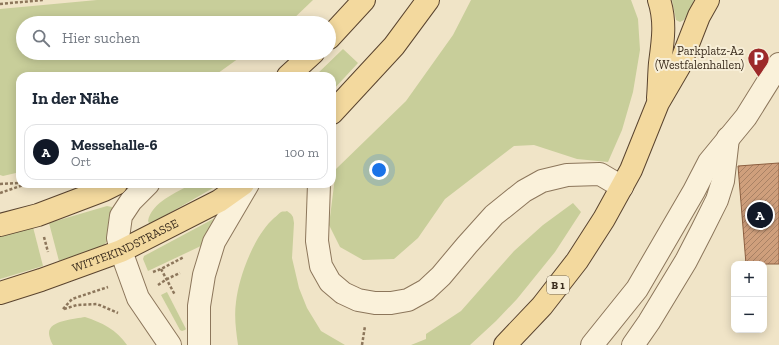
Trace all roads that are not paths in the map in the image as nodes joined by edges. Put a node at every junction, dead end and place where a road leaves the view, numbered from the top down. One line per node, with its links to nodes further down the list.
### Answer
1 (364, 0): 5 (main road)
2 (428, 0): 10 (main road)
3 (659, 0): 9 (main road, B 1)
4 (708, 0): 9 (main road, B 1)
5 (336, 30)
6 (305, 60): 8 (main road)
7 (779, 64): 11 (street)
8 (292, 72)
9 (658, 103): 12 (main road, B 1)
10 (336, 109)
11 (728, 138): 26 (street); 27 (street)
12 (622, 187): 17 (street); 25 (main road, B 1)
13 (108, 188): 19 (main road)
14 (144, 188): 21 (street)
15 (237, 188): 21 (main road, WITTEKINDSTRASSE)
16 (246, 188): 24 (street)
17 (319, 188)
18 (0, 209): 19 (main road)
19 (40, 223): 20 (main road)
20 (0, 225)
21 (121, 251): 22 (main road, WITTEKINDSTRASSE); 23 (street)
22 (0, 292)
23 (170, 345)
24 (199, 345)
25 (505, 345)
26 (592, 345)
27 (633, 345)

